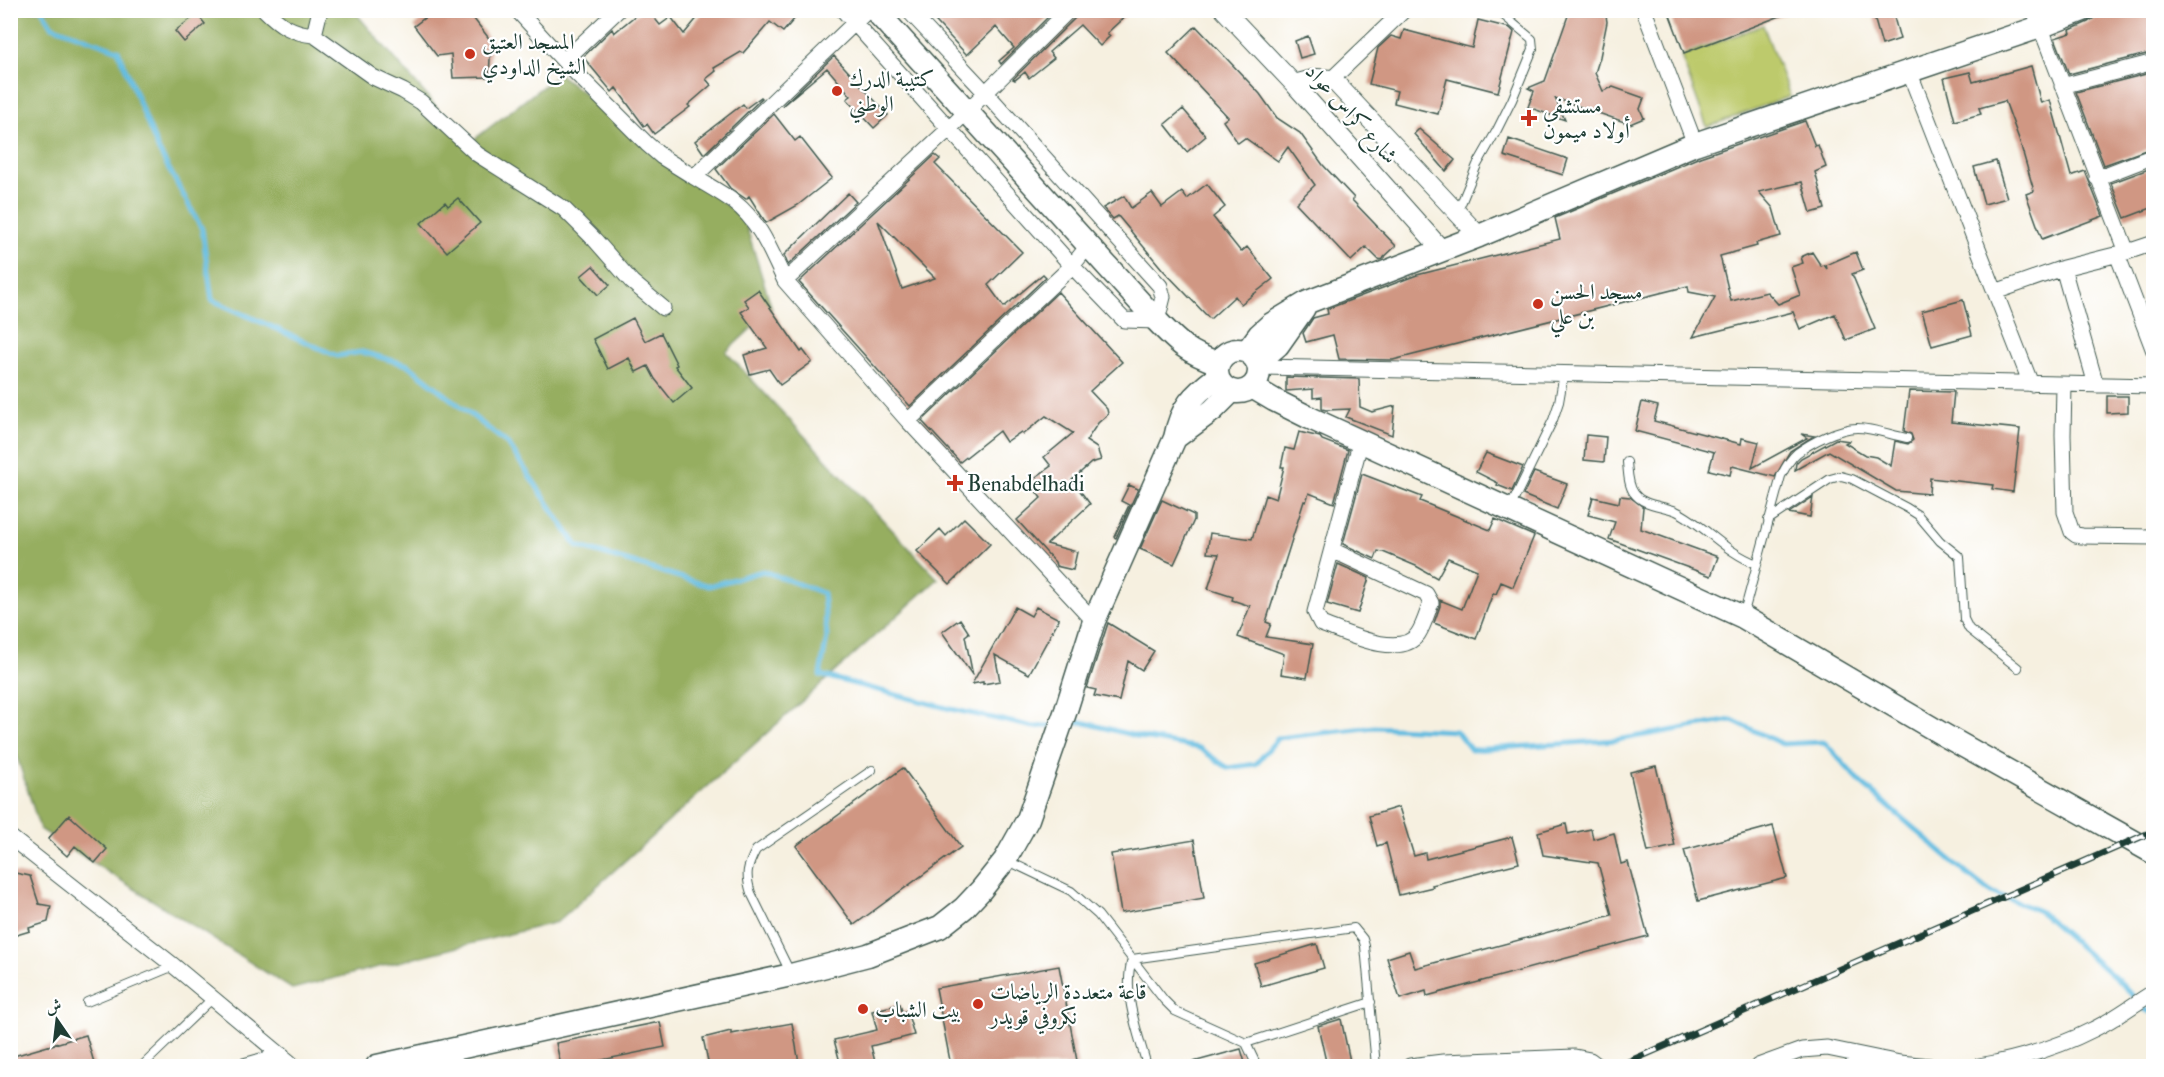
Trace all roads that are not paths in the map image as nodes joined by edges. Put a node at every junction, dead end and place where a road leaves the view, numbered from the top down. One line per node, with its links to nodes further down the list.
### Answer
1 (265, 10): 17 (street)
2 (320, 10): 17 (street)
3 (518, 10): 18 (street)
4 (618, 10): 18 (street)
5 (843, 10): 16 (street)
6 (868, 10): 16 (street)
7 (875, 10): 25 (main road)
8 (908, 10): 24 (street)
9 (1069, 10): 24 (street)
10 (1224, 10): 22 (street, شارع كراس عواد)
11 (1404, 10): 21 (street)
12 (1497, 10): 30 (lane)
13 (1644, 10): 26 (street)
14 (2083, 10): 15 (main road)
15 (2037, 19): 20 (main road); 23 (street)
16 (854, 23): 25 (street); 28 (street)
17 (314, 35): 40 (street)
18 (564, 61): 28 (street)
19 (2154, 62): 23 (street)
20 (1909, 71): 26 (main road); 39 (street)
21 (1332, 79): 22 (street); 30 (street)
22 (1294, 84): 34 (street, شارع كراس عواد)
23 (2062, 86): 29 (street)
24 (986, 93): 25 (street); 41 (street)
25 (958, 120): 33 (main road); 36 (street); 38 (street)
26 (1695, 144): 31 (main road)
27 (2154, 156): 29 (street)
28 (694, 177): 38 (street)
29 (2097, 178): 35 (street)
30 (1457, 212): 31 (street)
31 (1479, 236): 34 (main road)
32 (2154, 243): 35 (street)
33 (1088, 246): 36 (street); 41 (main road)
34 (1442, 250): 43 (main road)
35 (2122, 253): 37 (street); 42 (street)
36 (1072, 266): 41 (street); 49 (street)
37 (2063, 268): 39 (street); 47 (street)
38 (785, 281): 49 (street)
39 (1995, 292): 45 (street)
40 (663, 308)
41 (1157, 321): 43 (main road)
42 (2154, 351)
43 (1241, 371): 44 (street); 51 (main road); 59 (main road)
44 (1564, 374): 45 (street); 53 (lane)
45 (2031, 384): 46 (street)
46 (2064, 385): 47 (street); 55 (street)
47 (2096, 385): 48 (street)
48 (2154, 386)
49 (908, 421): 59 (street)
50 (1907, 438): 54 (lane)
51 (1361, 440): 53 (main road); 56 (street)
52 (1627, 462): 57 (lane)
53 (1509, 509): 58 (main road)
54 (1768, 520): 57 (lane); 60 (lane)
55 (2154, 537)
56 (1332, 550): 56 (street)
57 (1757, 564): 58 (lane)
58 (1743, 617): 63 (main road)
59 (1094, 621): 64 (main road)
60 (2018, 668)
61 (872, 770): 67 (lane)
62 (10, 837): 66 (street)
63 (2154, 854)
64 (1005, 860): 65 (lane); 67 (main road)
65 (1132, 959): 71 (lane); 72 (lane); 79 (lane)
66 (174, 966): 69 (street); 70 (lane)
67 (791, 975): 78 (main road)
68 (2154, 992): 86 (street)
69 (213, 998): 73 (street); 75 (lane)
70 (87, 1002)
71 (1371, 1002): 72 (lane); 81 (lane)
72 (1246, 1043): 80 (lane)
73 (282, 1055): 76 (street); 77 (street)
74 (1852, 1062): 84 (street); 85 (street)
75 (142, 1066)
76 (244, 1066)
77 (294, 1066)
78 (377, 1066)
79 (1147, 1066)
80 (1257, 1066)
81 (1376, 1066)
82 (1410, 1066): 83 (street)
83 (1598, 1066)
84 (1758, 1066)
85 (1930, 1066)
86 (1978, 1066)

